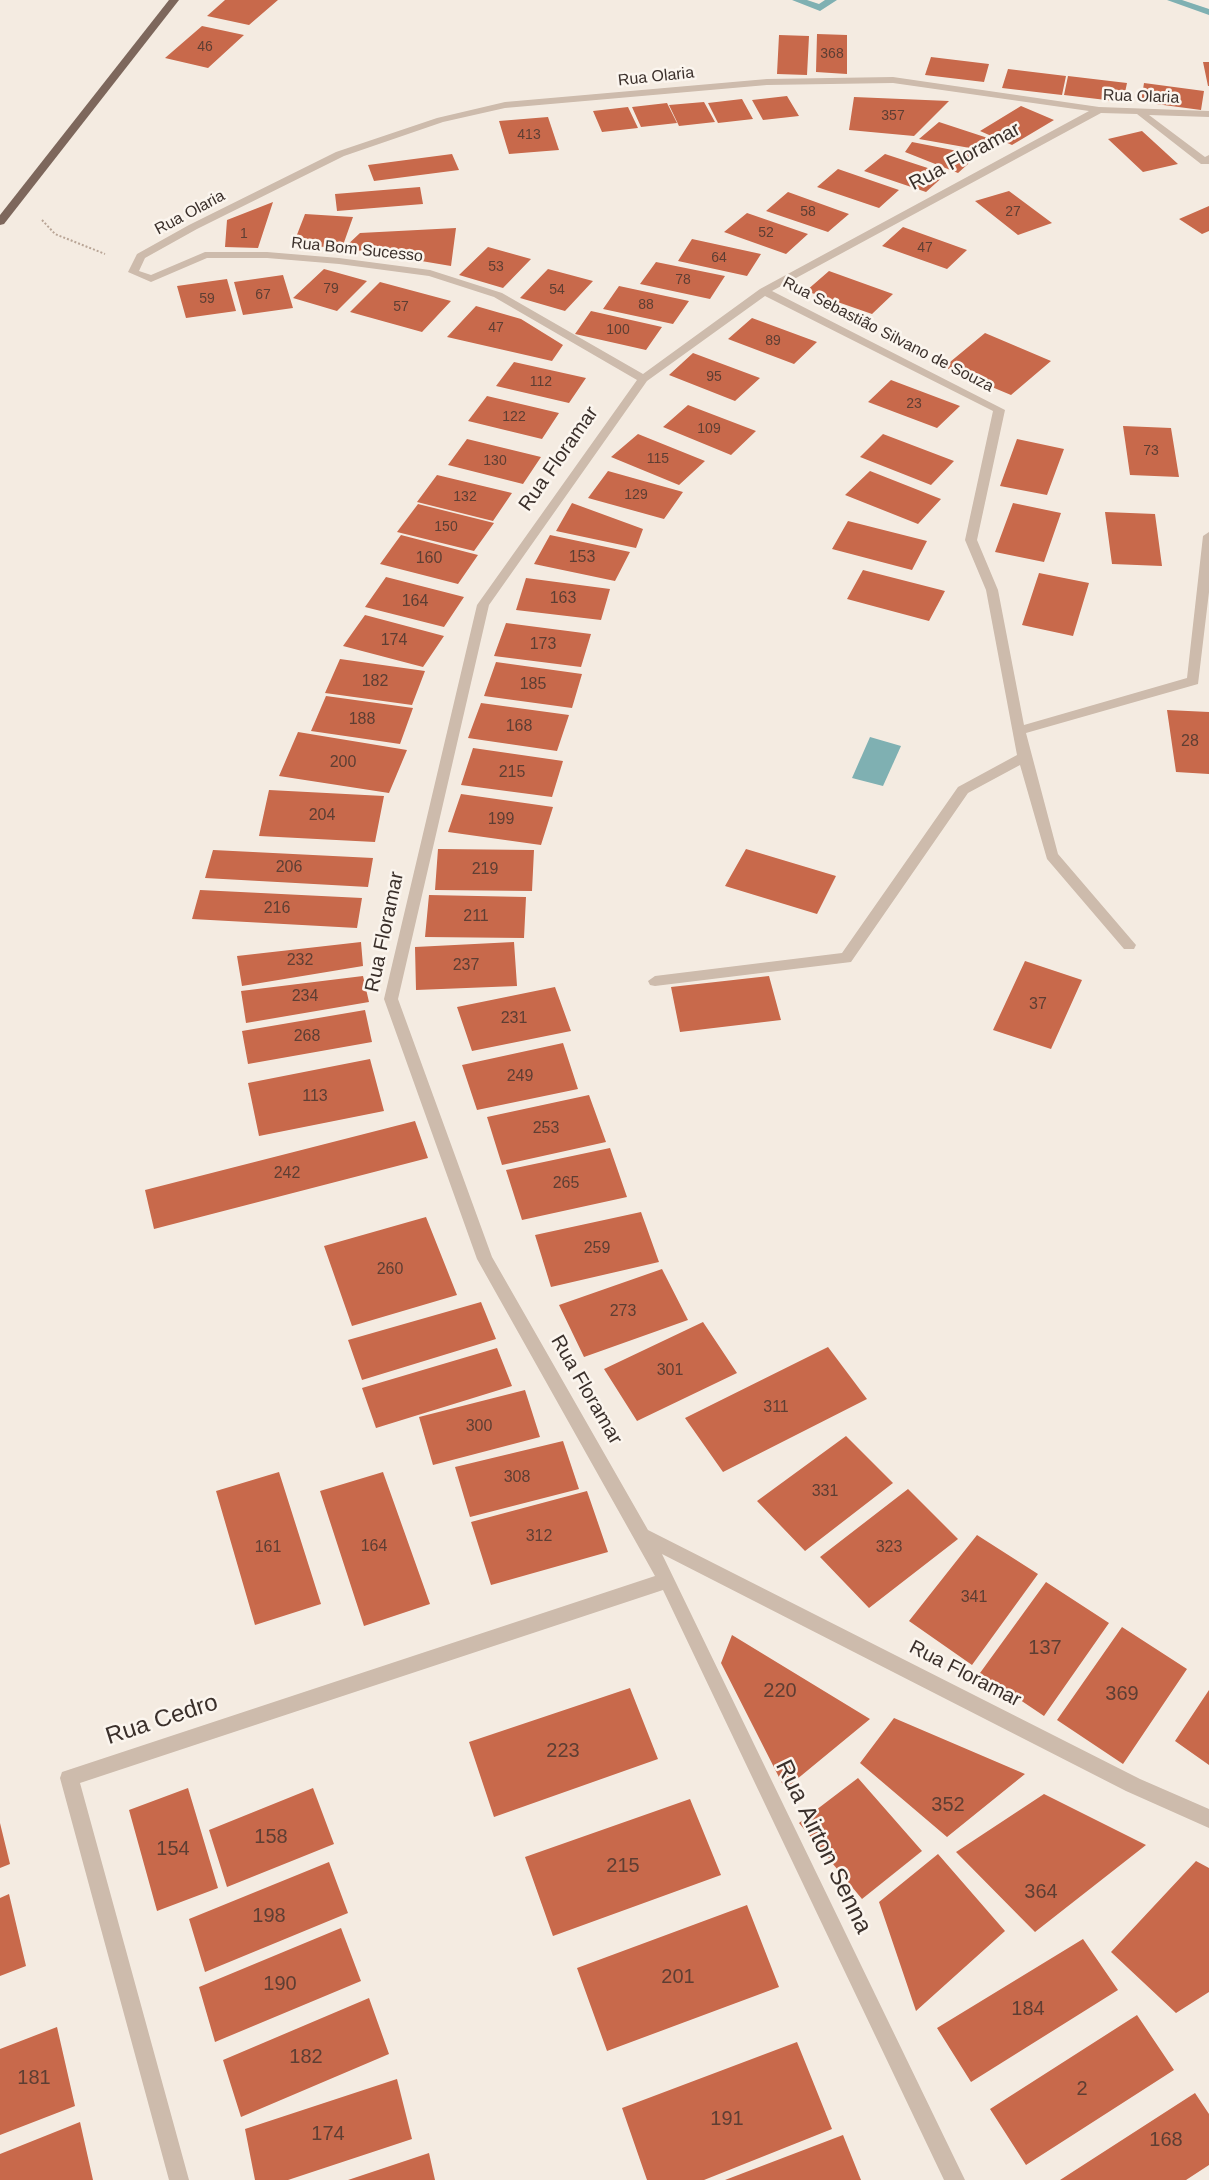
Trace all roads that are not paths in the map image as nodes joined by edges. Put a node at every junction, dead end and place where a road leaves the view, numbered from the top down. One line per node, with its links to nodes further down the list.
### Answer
1 (174, 0): 6 (main road)
2 (1099, 110): 3 (street, Rua Olaria); 7 (street, Rua Olaria); 8 (street, Rua Floramar)
3 (1141, 114): 4 (street, Rua Olaria); 5 (street)
4 (1209, 114)
5 (1208, 161)
6 (0, 222)
7 (138, 261): 9 (street, Rua Bom Sucesso)
8 (764, 291): 9 (street, Rua Floramar); 11 (street, Rua Sebastião Silvano de Souza)
9 (643, 379): 15 (street, Rua Floramar)
10 (1209, 536): 11 (street)
11 (1019, 731): 12 (street, Rua Sebastião Silvano de Souza)
12 (1024, 757): 13 (street, Rua Sebastião Silvano de Souza); 14 (street)
13 (1129, 945)
14 (655, 981)
15 (643, 1536): 16 (street, Rua Airton Senna); 17 (street, Rua Floramar)
16 (667, 1580): 18 (street, Rua Cedro); 19 (street, Rua Airton Senna)
17 (1209, 1819)
18 (179, 2180)
19 (955, 2180)

